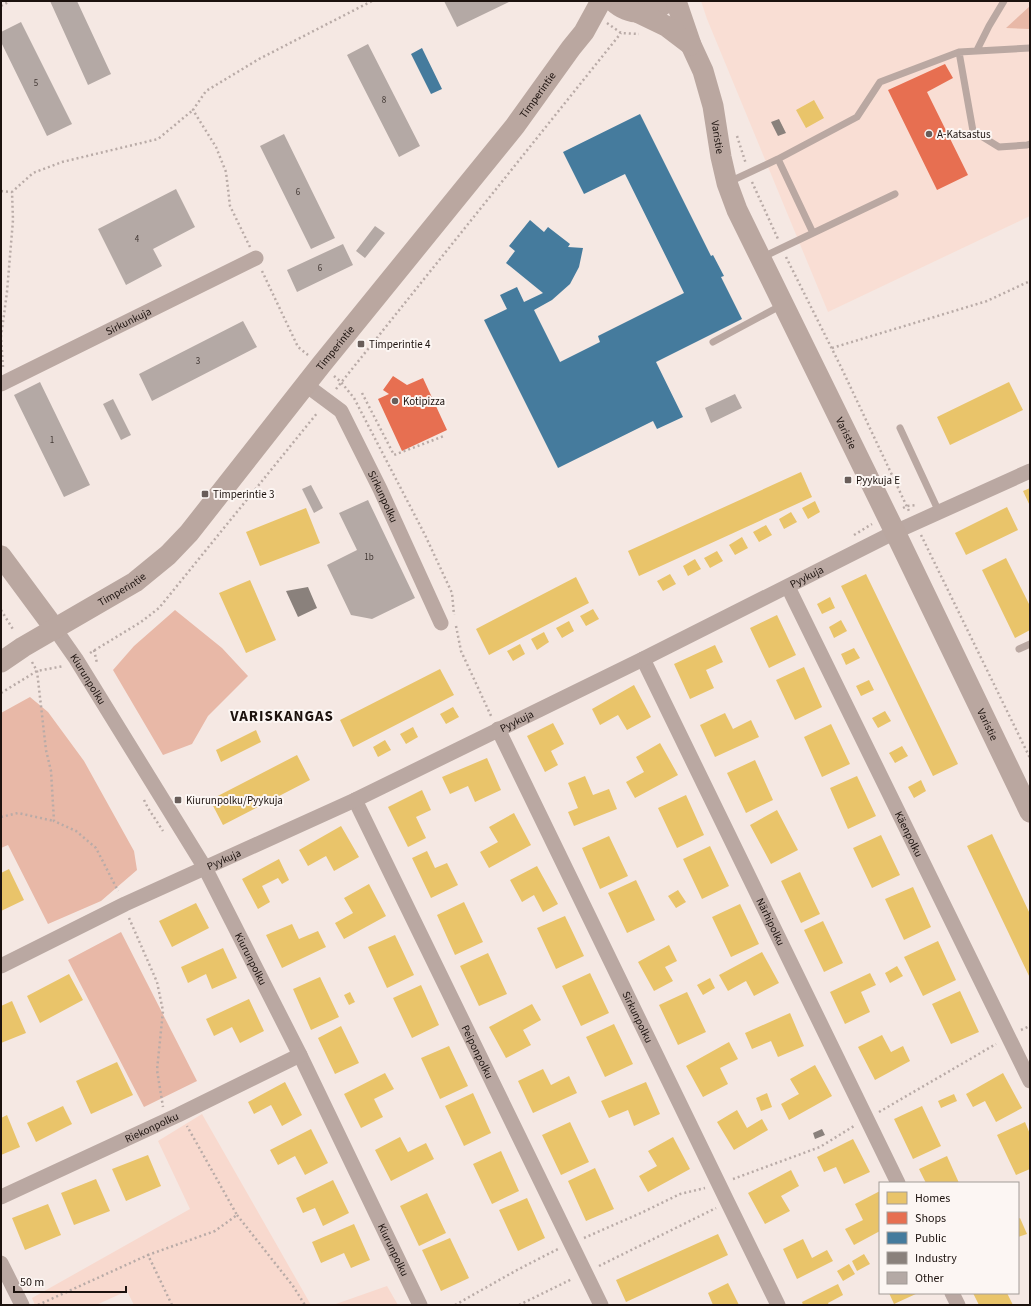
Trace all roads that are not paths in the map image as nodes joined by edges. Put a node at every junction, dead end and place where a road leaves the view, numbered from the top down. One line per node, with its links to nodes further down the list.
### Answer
1 (601, 1): 6 (street, Timperintie)
2 (667, 1): 5 (street, Timperintie)
3 (676, 1): 7 (street, Varistie)
4 (1004, 1): 9 (lane)
5 (627, 8): 6 (street, Timperintie); 7 (street, Varistie)
6 (584, 32): 21 (street, Timperintie)
7 (691, 45): 13 (street, Varistie)
8 (1030, 48): 9 (lane)
9 (977, 50): 10 (lane)
10 (959, 52): 11 (lane); 12 (lane)
11 (1030, 144)
12 (778, 159): 13 (lane); 15 (lane)
13 (727, 183): 17 (street, Varistie)
14 (895, 194): 15 (lane)
15 (813, 233): 17 (lane)
16 (256, 258): 20 (street, Sirkunkuja)
17 (761, 258): 18 (street, Varistie)
18 (784, 304): 19 (lane); 25 (street, Varistie)
19 (713, 342)
20 (3, 383)
21 (306, 385): 28 (street, Sirkunpolku); 29 (street, Timperintie)
22 (900, 428): 24 (lane)
23 (1030, 471): 24 (street, Pyykuja)
24 (939, 512): 25 (street, Pyykuja)
25 (895, 532): 27 (street, Pyykuja); 36 (street, Varistie)
26 (1, 556): 29 (street)
27 (788, 587): 32 (street, Pyykuja); 40 (street, Käenpolku)
28 (441, 623)
29 (55, 629): 33 (street, Timperintie); 37 (street, Kiurunpolku)
30 (1030, 644): 31 (lane)
31 (1019, 649)
32 (643, 660): 34 (street, Pyykuja); 41 (street, Närhipolku)
33 (1, 662)
34 (498, 729): 35 (street, Pyykuja); 48 (street, Sirkunpolku)
35 (354, 800): 37 (street, Pyykuja); 47 (street, Peiponpolku)
36 (1030, 812)
37 (205, 868): 38 (street, Pyykuja); 39 (street, Kiurunpolku)
38 (1, 966)
39 (300, 1055): 42 (street, Riekonpolku); 46 (street, Kiurunpolku)
40 (1030, 1081)
41 (898, 1182)
42 (1, 1197)
43 (1, 1263): 45 (street)
44 (952, 1294): 49 (street)
45 (22, 1305)
46 (420, 1305)
47 (601, 1305)
48 (778, 1305)
49 (958, 1305)

